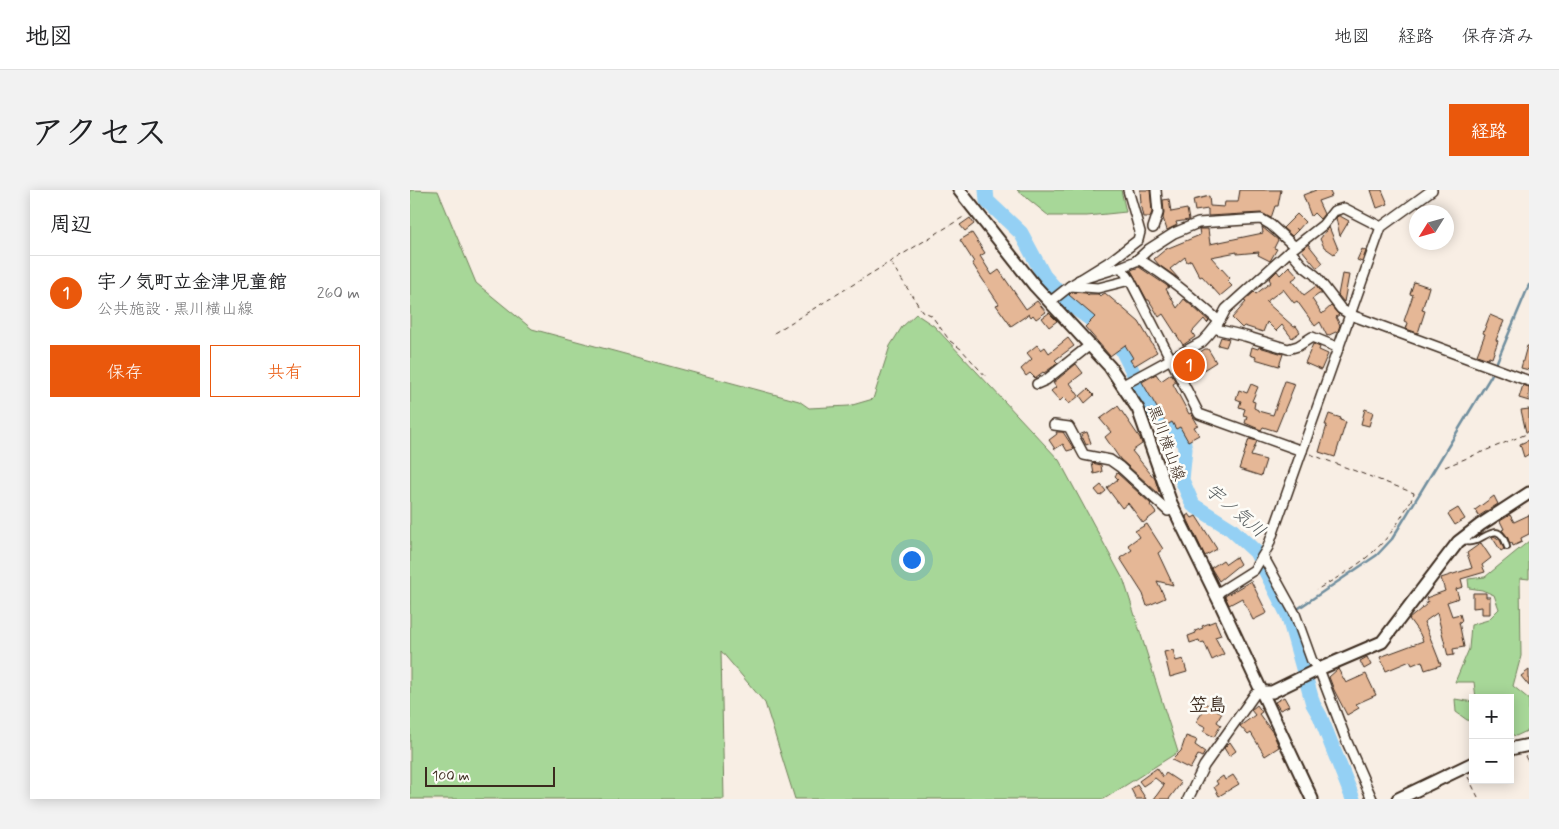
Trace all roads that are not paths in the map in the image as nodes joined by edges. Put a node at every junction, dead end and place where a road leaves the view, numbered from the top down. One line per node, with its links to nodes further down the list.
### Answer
1 (959, 190): 14 (main road, 黒川横山線)
2 (1128, 190): 7 (street)
3 (1156, 190): 6 (street)
4 (1432, 190): 5 (street)
5 (1381, 227): 8 (street); 15 (street)
6 (1153, 228): 7 (street); 8 (street)
7 (1140, 232): 11 (street)
8 (1164, 239): 9 (street)
9 (1138, 259): 10 (street); 16 (street)
10 (1121, 267): 11 (street); 12 (street)
11 (1080, 280): 13 (street)
12 (1130, 280): 13 (street); 19 (street)
13 (1066, 289): 14 (street)
14 (1052, 300): 17 (main road, 黒川横山線)
15 (1351, 315): 16 (street); 18 (street); 21 (street)
16 (1217, 324): 18 (street); 19 (street)
17 (1090, 345): 20 (main road, 黒川横山線); 22 (street)
18 (1340, 348): 24 (street)
19 (1170, 360): 20 (street); 24 (street)
20 (1131, 380): 26 (main road, 黒川横山線)
21 (1529, 381)
22 (1037, 384)
23 (1054, 425): 26 (street)
24 (1302, 451): 29 (street)
25 (1529, 493): 31 (main road)
26 (1174, 510): 30 (main road, 黒川横山線)
27 (1467, 542): 28 (lane)
28 (1507, 547)
29 (1262, 557): 30 (street); 31 (street)
30 (1216, 594): 32 (main road, 黒川横山線)
31 (1315, 671): 32 (main road); 38 (street)
32 (1262, 692): 36 (street); 37 (main road, 黒川横山線)
33 (1514, 749): 34 (main road)
34 (1527, 751)
35 (1468, 766): 39 (main road)
36 (1188, 799)
37 (1312, 799)
38 (1372, 799)
39 (1398, 799)

